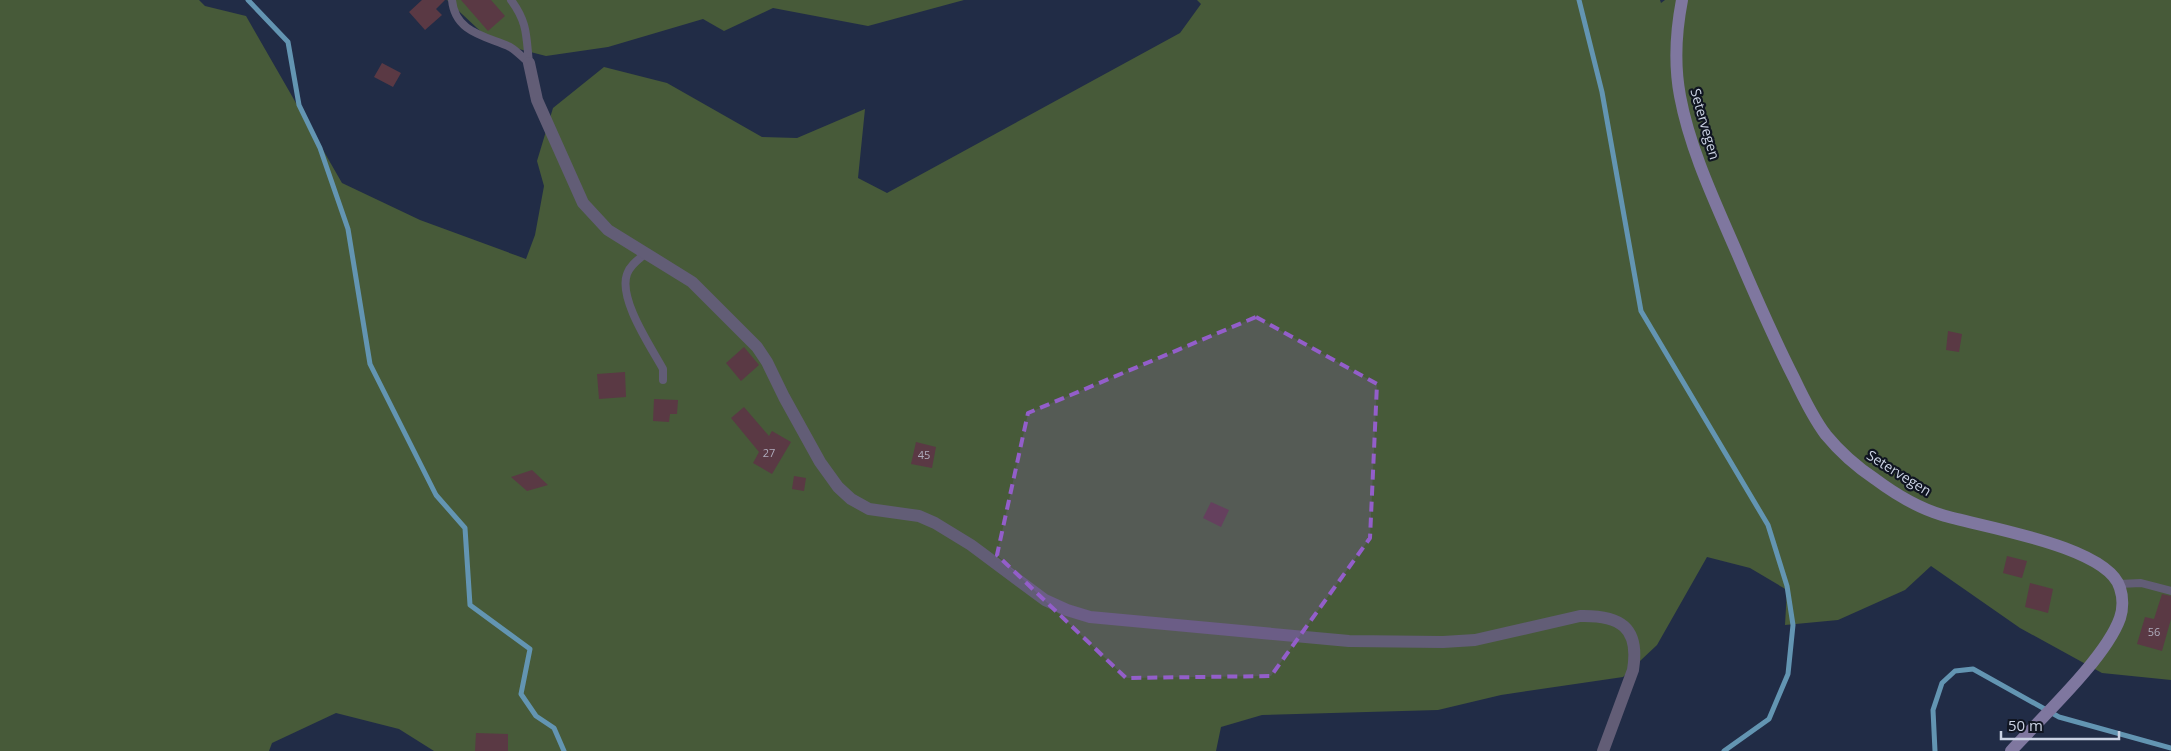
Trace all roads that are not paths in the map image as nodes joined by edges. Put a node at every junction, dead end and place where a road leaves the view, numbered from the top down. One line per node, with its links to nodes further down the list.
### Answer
1 (452, 0): 4 (lane)
2 (511, 0): 4 (lane)
3 (1682, 0): 7 (main road, Setervegen)
4 (529, 63): 5 (street)
5 (645, 254): 6 (lane); 9 (street)
6 (663, 380)
7 (2119, 584): 8 (lane); 10 (main road)
8 (2171, 591)
9 (1603, 751)
10 (2011, 751)

